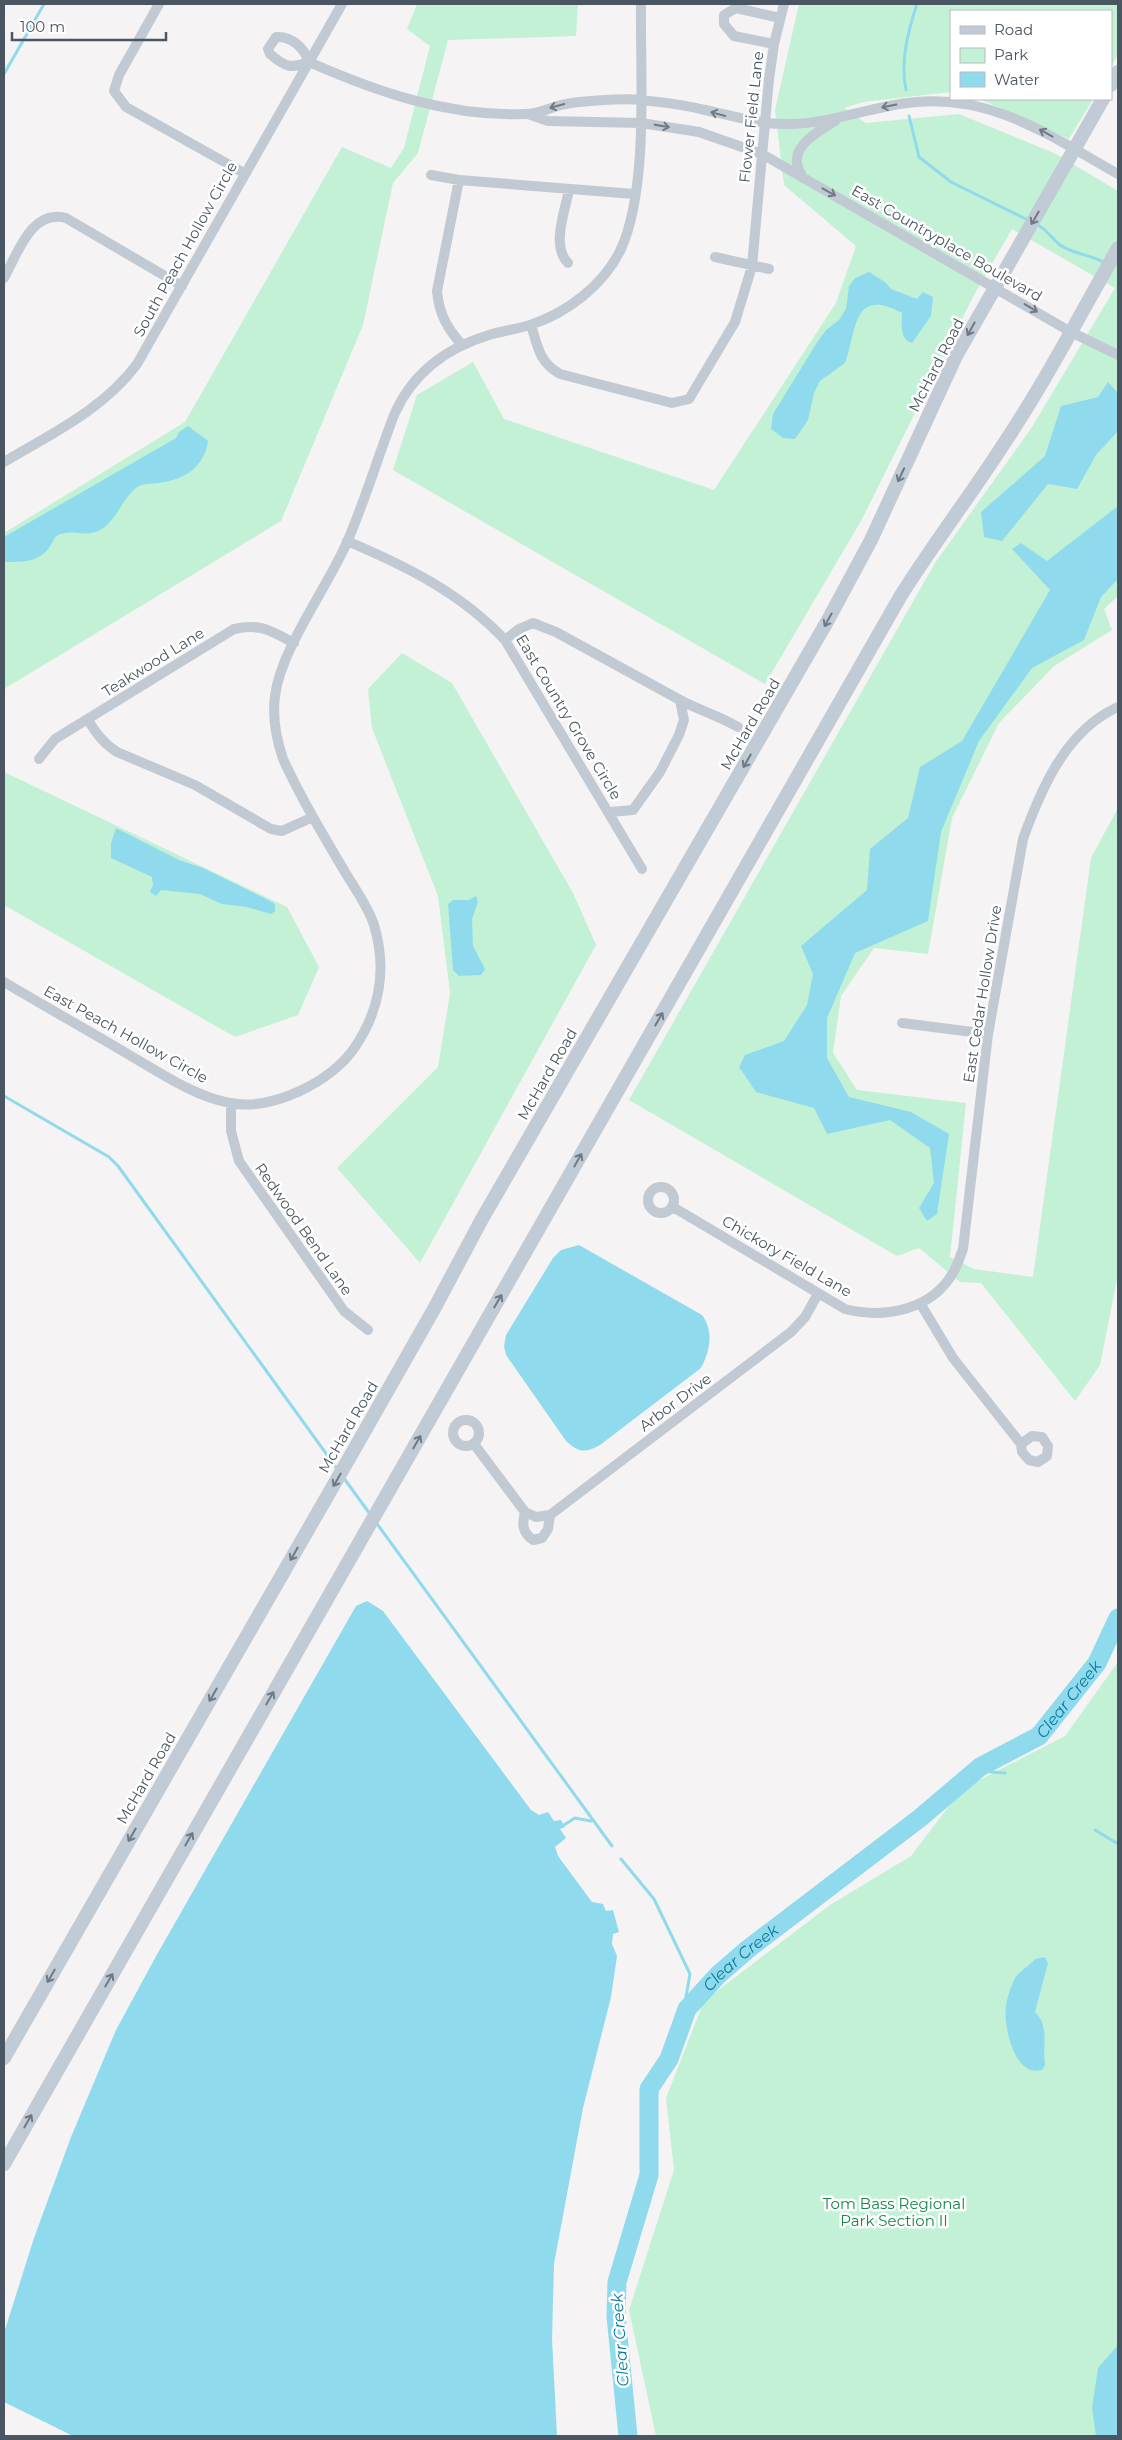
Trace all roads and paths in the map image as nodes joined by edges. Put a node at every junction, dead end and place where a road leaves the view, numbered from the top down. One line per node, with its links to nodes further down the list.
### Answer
1 (159, 4): 18 (street)
2 (342, 4): 7 (street, South Peach Hollow Circle)
3 (641, 4): 10 (street, East Peach Hollow Circle)
4 (784, 4): 5 (street, Flower Field Lane)
5 (780, 18): 6 (street, Flower Field Lane); 6 (street, Flower Field Lane)
6 (774, 44): 15 (street, Flower Field Lane)
7 (309, 62): 12 (street); 18 (street, South Peach Hollow Circle)
8 (1118, 72): 9 (main road)
9 (1112, 83)
10 (640, 100): 12 (street, one-way to 12); 14 (street, East Peach Hollow Circle); 15 (street, one-way to 10)
11 (1102, 100): 16 (main road, McHard Road)
12 (528, 114): 14 (street, East Countryplace Boulevard)
13 (838, 119): 15 (street); 16 (street, one-way to 13); 21 (street)
14 (641, 123): 17 (street, East Countryplace Boulevard, one-way to 17); 24 (street, East Peach Hollow Circle)
15 (766, 124): 17 (street, Flower Field Lane)
16 (1074, 149): 19 (street); 32 (main road, McHard Road, one-way to 32)
17 (762, 154): 21 (street, East Countryplace Boulevard); 28 (street, Flower Field Lane)
18 (244, 173): 31 (street, South Peach Hollow Circle)
19 (1118, 174)
20 (431, 175): 22 (street)
21 (803, 178): 32 (street, East Countryplace Boulevard, one-way to 32)
22 (459, 180): 23 (street); 35 (street)
23 (570, 190): 24 (street); 27 (street)
24 (634, 194): 33 (street, East Peach Hollow Circle)
25 (1118, 248): 34 (main road)
26 (715, 257): 28 (street)
27 (568, 263)
28 (752, 266): 29 (street); 33 (street, Flower Field Lane)
29 (768, 269)
30 (4, 278): 31 (street)
31 (182, 286): 37 (street, South Peach Hollow Circle)
32 (995, 286): 34 (street, East Countryplace Boulevard, one-way to 34); 61 (main road, McHard Road, one-way to 61)
33 (531, 325): 35 (street, East Peach Hollow Circle)
34 (1071, 332): 36 (street, East Countryplace Boulevard); 62 (main road, one-way to 34)
35 (462, 345): 38 (street, East Peach Hollow Circle)
36 (1118, 355)
37 (4, 462)
38 (347, 541): 39 (street, East Country Grove Circle); 40 (street, East Peach Hollow Circle)
39 (505, 640): 41 (street); 46 (street, East Country Grove Circle)
40 (294, 643): 43 (street, Teakwood Lane); 47 (street, East Peach Hollow Circle)
41 (680, 700): 44 (street); 46 (street)
42 (1118, 707): 51 (street, East Cedar Hollow Drive)
43 (88, 720): 45 (street, Teakwood Lane); 47 (street)
44 (738, 727)
45 (39, 759)
46 (610, 812): 48 (street, East Country Grove Circle)
47 (313, 817): 52 (street, East Peach Hollow Circle)
48 (642, 869)
49 (4, 982): 52 (street, East Peach Hollow Circle)
50 (902, 1023): 51 (street)
51 (988, 1034): 55 (street, East Cedar Hollow Drive)
52 (231, 1103): 56 (street, Redwood Bend Lane)
53 (673, 1207): 54 (street, Chickory Field Lane)
54 (818, 1294): 55 (street, Chickory Field Lane); 60 (street, Arbor Drive)
55 (920, 1303): 58 (street)
56 (368, 1330)
57 (474, 1444): 59 (street)
58 (1021, 1444)
59 (525, 1512): 60 (street, Arbor Drive); 60 (street)
60 (550, 1515)
61 (4, 2058)
62 (4, 2164)

